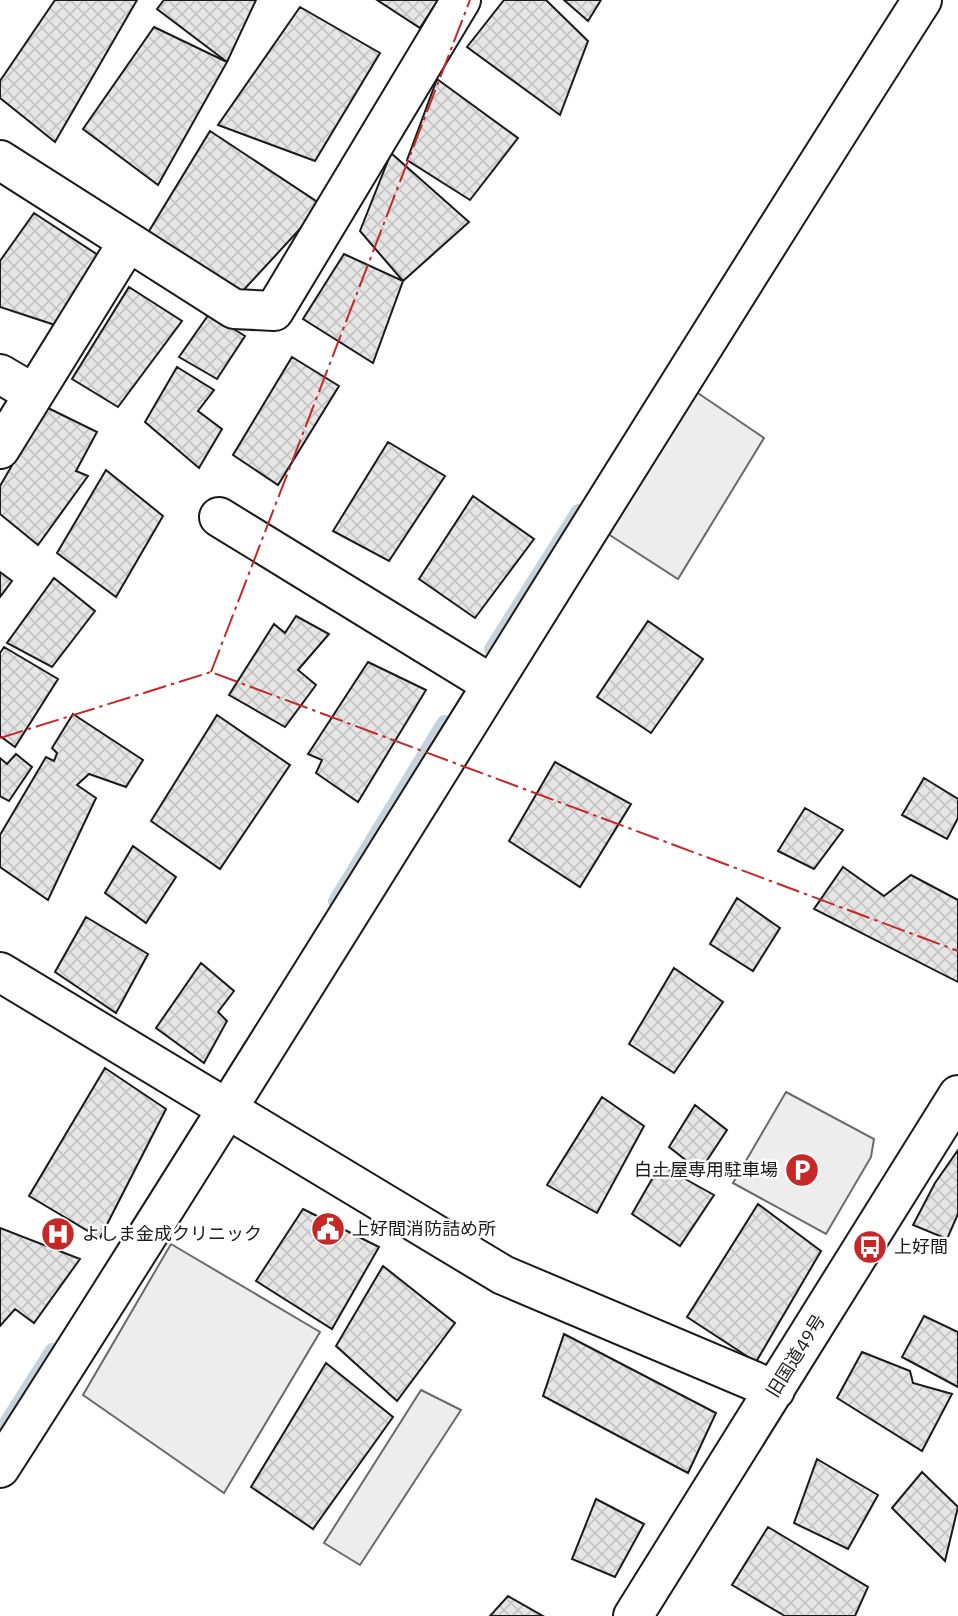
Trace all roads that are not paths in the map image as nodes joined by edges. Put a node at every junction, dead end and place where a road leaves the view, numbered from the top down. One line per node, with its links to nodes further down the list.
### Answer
1 (461, 0): 3 (street)
2 (922, 0): 9 (street)
3 (0, 160)
4 (120, 255): 6 (street)
5 (0, 374): 6 (street)
6 (34, 394): 7 (street)
7 (0, 449)
8 (219, 517): 9 (street)
9 (492, 684): 12 (street)
10 (0, 972): 12 (street)
11 (958, 1095): 13 (street, 旧国道49号)
12 (229, 1111): 13 (street); 14 (street)
13 (775, 1390): 15 (street, 旧国道49号)
14 (0, 1468)
15 (633, 1616)

